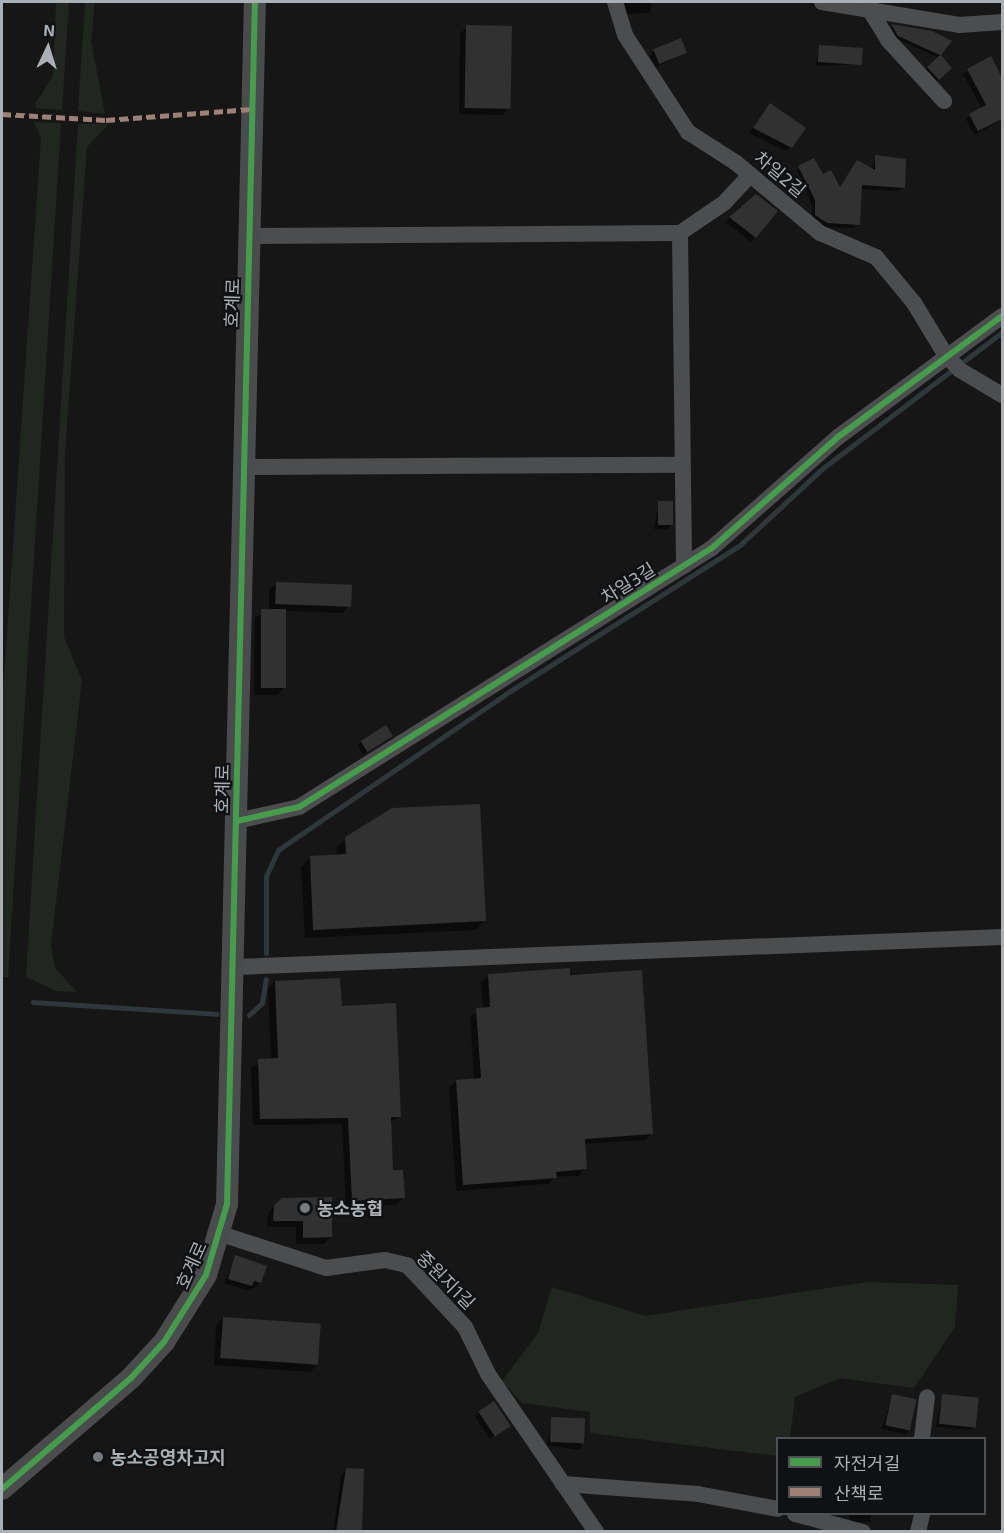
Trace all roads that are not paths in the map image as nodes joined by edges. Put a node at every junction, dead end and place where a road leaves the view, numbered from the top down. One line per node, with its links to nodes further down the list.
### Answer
1 (255, 2): 10 (street, 호계로)
2 (615, 2): 8 (street, 차일2길)
3 (822, 2): 4 (street)
4 (839, 3): 5 (street)
5 (869, 9): 6 (street); 7 (street)
6 (1002, 22)
7 (944, 101)
8 (750, 175): 9 (street); 12 (street, 차일2길)
9 (680, 233): 10 (street); 14 (street)
10 (249, 236): 15 (street, 호계로)
11 (1002, 316): 12 (street, 차일3길)
12 (945, 354): 13 (street, 차일2길); 16 (street, 차일3길)
13 (1002, 395)
14 (682, 465): 15 (street); 16 (street)
15 (242, 467): 17 (street, 호계로)
16 (684, 566): 17 (street, 차일3길)
17 (237, 821): 19 (street, 호계로)
18 (1002, 937): 19 (street)
19 (236, 967): 20 (street, 호계로)
20 (220, 1234): 23 (street, 중원지1길); 24 (street, 호계로)
21 (927, 1397): 22 (street)
22 (922, 1437)
23 (563, 1484): 25 (street); 28 (street, 중원지1길)
24 (2, 1489)
25 (776, 1509)
26 (799, 1515): 29 (street)
27 (922, 1515): 30 (street)
28 (596, 1532)
29 (863, 1532)
30 (918, 1532)

